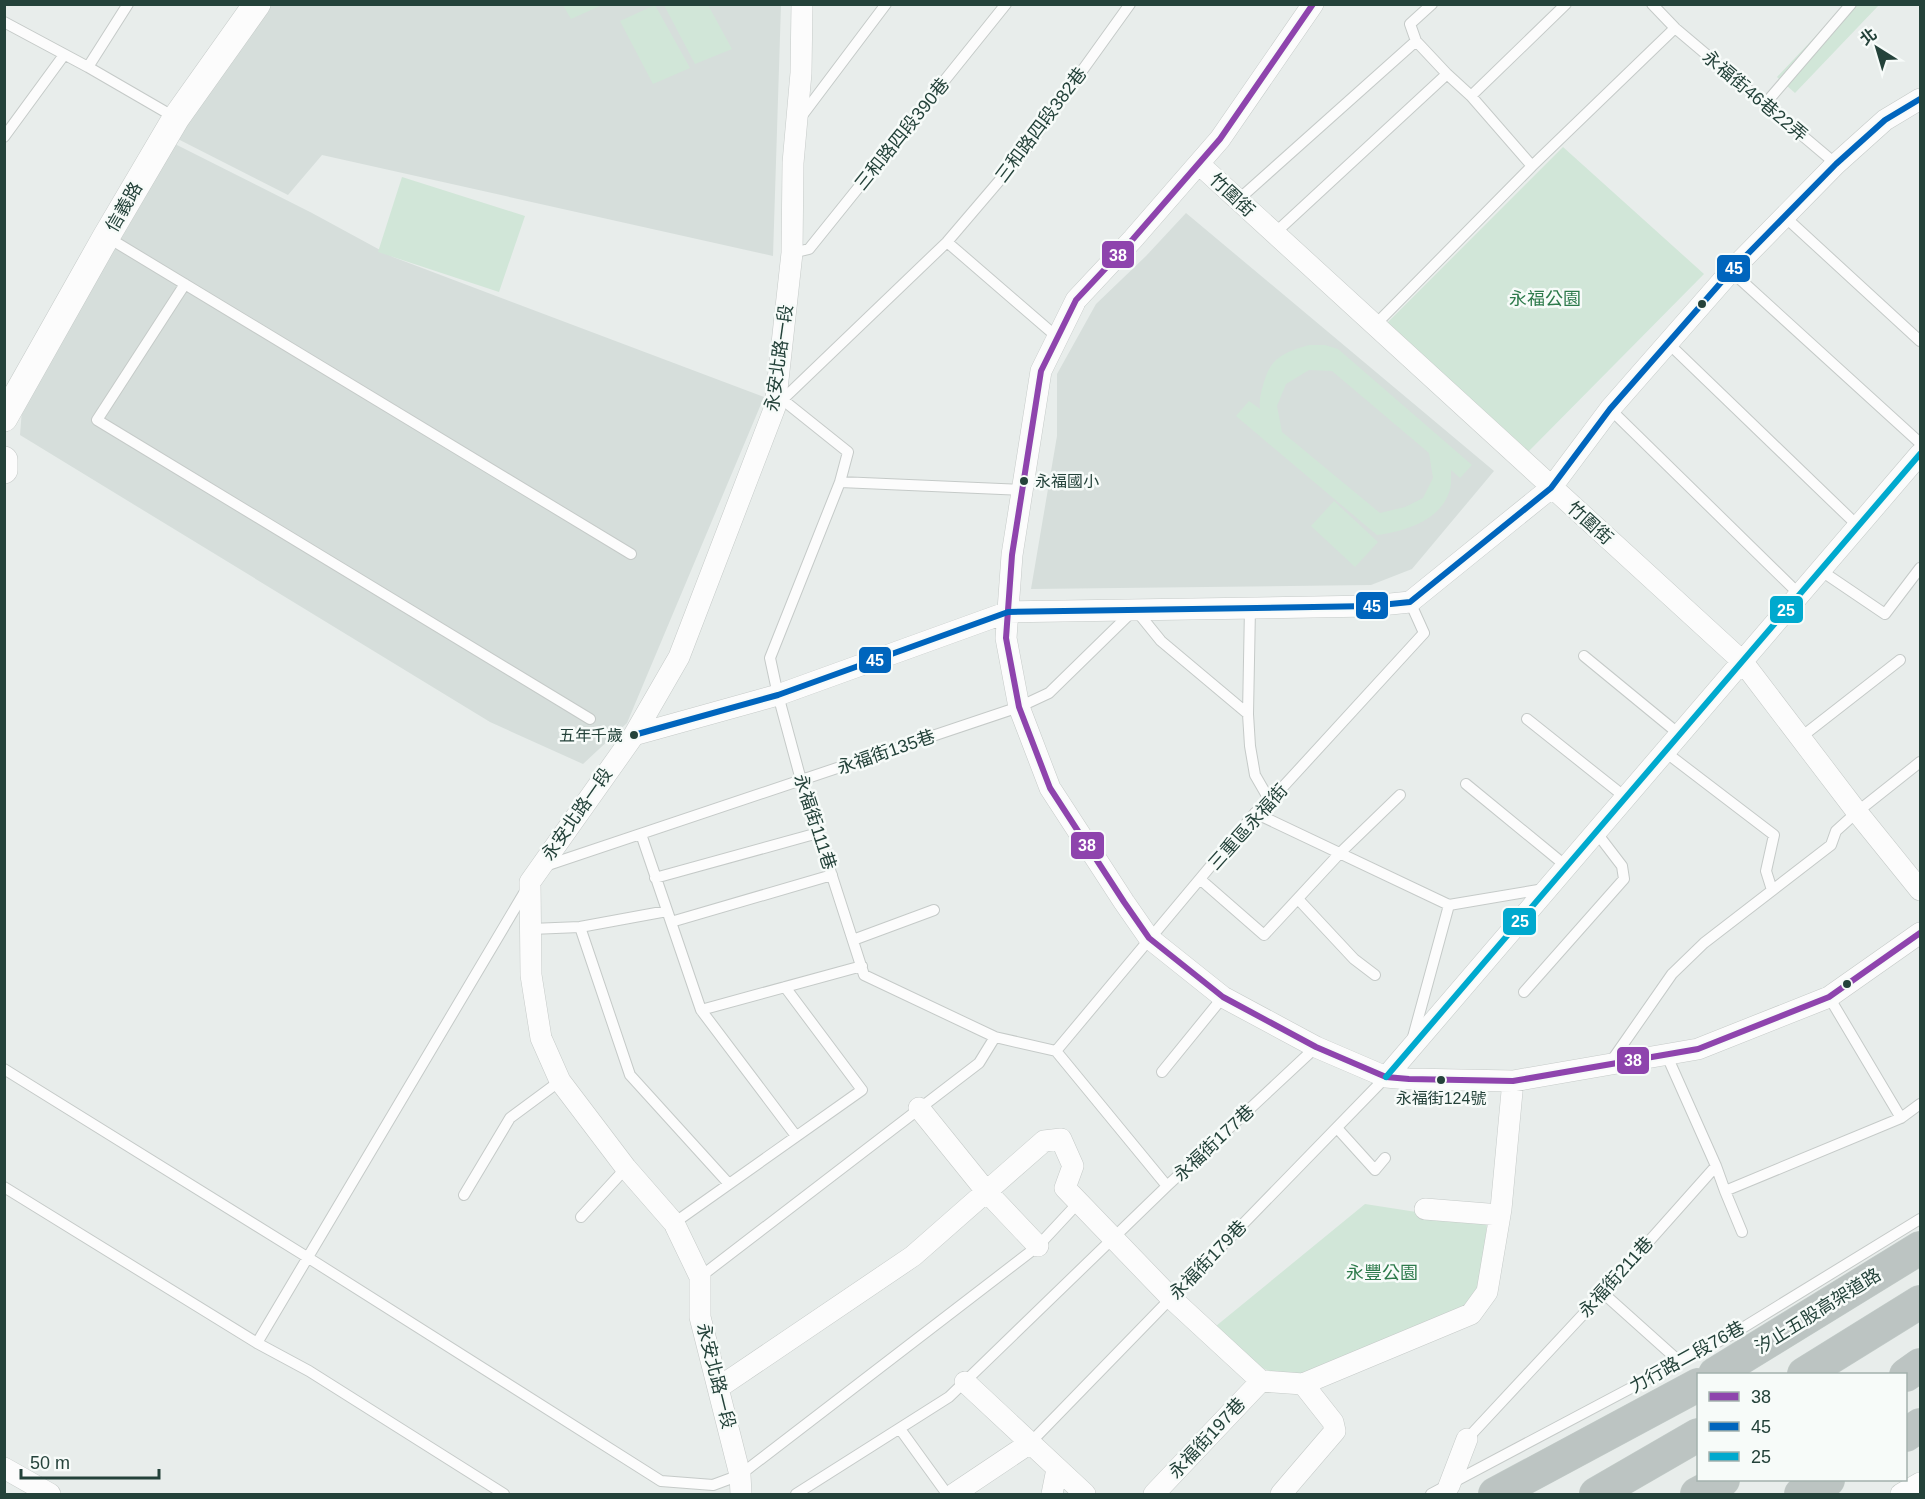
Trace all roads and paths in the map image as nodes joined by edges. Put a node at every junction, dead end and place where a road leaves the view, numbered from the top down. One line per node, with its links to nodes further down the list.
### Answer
1 (128, 4): 16 (lane)
2 (257, 4): 21 (street, 信義路)
3 (802, 4): 22 (street, 永安北路一段)
4 (886, 4): 22 (lane)
5 (1006, 4): 32 (lane, 三和路四段390巷)
6 (1130, 4): 31 (lane, 三和路四段382巷)
7 (1313, 4): 24 (street)
8 (1431, 4): 14 (lane)
9 (1566, 4): 18 (lane)
10 (1652, 4): 13 (lane, 永福街46巷22弄)
11 (1851, 4): 20 (lane)
12 (4, 22): 15 (lane)
13 (1675, 28): 20 (lane, 永福街46巷22弄); 26 (lane)
14 (1416, 41): 17 (lane); 27 (lane)
15 (64, 55): 16 (lane); 23 (lane)
16 (88, 67): 21 (lane)
17 (1447, 74): 18 (lane); 29 (lane)
18 (1471, 96): 26 (lane)
19 (1920, 99): 25 (street)
20 (1764, 104): 25 (lane, 永福街46巷22弄)
21 (176, 118): 30 (street, 信義路)
22 (795, 125): 32 (street, 永安北路一段)
23 (4, 137)
24 (1199, 164): 27 (street, 竹圍街); 36 (street)
25 (1836, 164): 28 (street)
26 (1533, 166): 35 (lane)
27 (1238, 200): 29 (street, 竹圍街)
28 (1784, 216): 33 (street); 37 (lane)
29 (1275, 233): 35 (street, 竹圍街)
30 (106, 237): 34 (lane); 41 (street, 信義路)
31 (947, 242): 36 (lane); 39 (lane, 三和路四段382巷)
32 (792, 253): 39 (street, 永安北路一段)
33 (1731, 271): 38 (street); 42 (lane)
34 (184, 284): 50 (lane); 64 (lane)
35 (1375, 325): 47 (street, 竹圍街)
36 (1057, 337): 48 (street)
37 (1920, 341)
38 (1667, 342): 40 (street); 49 (lane)
39 (779, 403): 46 (lane, 永福街111巷); 67 (street, 永安北路一段)
40 (1610, 409): 47 (street); 53 (lane)
41 (4, 418)
42 (1920, 443)
43 (1920, 454): 49 (street)
44 (4, 460): 45 (street)
45 (4, 470)
46 (840, 482): 48 (lane); 61 (lane, 永福街111巷)
47 (1551, 488): 54 (street); 60 (street, 竹圍街)
48 (1022, 490): 57 (street)
49 (1858, 526): 52 (street)
50 (631, 554)
51 (1920, 568): 52 (lane)
52 (1820, 570): 53 (street)
53 (1799, 594): 60 (street)
54 (1410, 602): 55 (street); 75 (lane, 三重區永福街)
55 (1250, 607): 56 (street); 63 (lane)
56 (1135, 609): 57 (street); 62 (lane, 永福街135巷); 63 (lane)
57 (1008, 612): 61 (street); 62 (street)
58 (1584, 656): 66 (lane)
59 (1900, 660): 68 (lane)
60 (1742, 661): 66 (street); 68 (street, 竹圍街)
61 (778, 695): 67 (street); 71 (lane, 永福街111巷)
62 (1019, 707): 71 (lane, 永福街135巷); 97 (street)
63 (1248, 714): 75 (lane)
64 (590, 719)
65 (1527, 719): 74 (lane)
66 (1679, 734): 69 (street)
67 (634, 735): 83 (street, 永安北路一段)
68 (1800, 738): 76 (street, 竹圍街)
69 (1664, 751): 74 (street); 88 (lane)
70 (1920, 762): 76 (lane)
71 (801, 780): 79 (lane, 永福街111巷); 80 (lane, 永福街135巷)
72 (1466, 784): 82 (lane)
73 (1400, 795): 81 (lane)
74 (1625, 797): 78 (street)
75 (1270, 801): 77 (lane, 三重區永福街)
76 (1857, 812): 88 (lane); 89 (street, 竹圍街)
77 (1255, 813): 81 (lane); 86 (lane, 三重區永福街)
78 (1596, 832): 82 (street); 102 (lane)
79 (818, 833): 84 (lane, 永福街111巷); 85 (lane)
80 (641, 834): 83 (lane, 永福街135巷); 85 (lane)
81 (1340, 853): 90 (lane); 91 (lane)
82 (1566, 866): 87 (street)
83 (535, 875): 95 (street, 永安北路一段); 141 (lane)
84 (832, 875): 93 (lane); 98 (lane, 永福街111巷)
85 (656, 878): 93 (lane)
86 (1201, 880): 90 (lane); 97 (lane, 三重區永福街)
87 (1547, 888): 91 (lane); 108 (street)
88 (1772, 890): 111 (lane)
89 (1920, 891)
90 (1298, 899): 100 (lane)
91 (1449, 905): 108 (lane)
92 (934, 910): 98 (lane)
93 (669, 917): 94 (lane); 105 (lane)
94 (580, 927): 95 (lane); 125 (lane)
95 (531, 929): 115 (street, 永安北路一段)
96 (1920, 933): 104 (street)
97 (1149, 938): 103 (street); 109 (lane, 三重區永福街)
98 (853, 940): 99 (lane, 永福街111巷)
99 (862, 966): 101 (lane); 106 (lane)
100 (1375, 975)
101 (785, 987): 105 (lane); 121 (lane)
102 (1524, 992)
103 (1223, 997): 107 (street); 113 (lane)
104 (1829, 997): 110 (street); 119 (lane)
105 (701, 1011): 121 (lane)
106 (995, 1036): 109 (lane); 118 (lane)
107 (1316, 1047): 114 (street); 126 (lane); 138 (lane, 永福街177巷)
108 (1410, 1049): 114 (street)
109 (1056, 1051): 126 (lane)
110 (1667, 1056): 111 (street); 123 (lane)
111 (1608, 1066): 116 (street)
112 (4, 1068): 141 (lane)
113 (1162, 1072)
114 (1386, 1077): 116 (street); 120 (lane, 永福街179巷)
115 (560, 1081): 124 (street, 永安北路一段); 130 (lane)
116 (1513, 1081): 133 (street)
117 (1920, 1104): 119 (lane)
118 (919, 1108): 128 (street); 142 (lane)
119 (1900, 1118): 129 (lane)
120 (1337, 1128): 122 (lane); 144 (lane, 永福街179巷)
121 (796, 1136): 125 (lane)
122 (1385, 1158)
123 (1716, 1166): 129 (lane); 143 (lane, 永福街211巷)
124 (626, 1168): 134 (lane); 136 (street, 永安北路一段)
125 (729, 1184): 136 (lane)
126 (1167, 1186): 138 (lane)
127 (4, 1187): 146 (lane)
128 (986, 1191): 131 (street); 139 (street); 155 (street)
129 (1725, 1191): 137 (lane)
130 (464, 1196)
131 (1078, 1203): 138 (street); 139 (lane)
132 (1425, 1209): 133 (street)
133 (1500, 1215): 154 (street)
134 (581, 1217)
135 (1920, 1220): 148 (lane, 力行路二段76巷)
136 (674, 1223): 142 (street, 永安北路一段)
137 (1742, 1232)
138 (1113, 1238): 144 (street); 153 (lane)
139 (1038, 1245): 167 (lane)
140 (1920, 1248): 149 (highway, 汐止五股高架道路)
141 (307, 1257): 146 (lane); 167 (lane)
142 (700, 1277): 155 (street, 永安北路一段)
143 (1603, 1293): 148 (lane); 160 (lane, 永福街211巷)
144 (1170, 1298): 152 (street); 161 (lane, 永福街179巷)
145 (1920, 1302): 150 (highway)
146 (257, 1343): 170 (lane)
147 (1920, 1365): 151 (highway)
148 (1689, 1373): 168 (lane, 力行路二段76巷); 179 (highway)
149 (1717, 1373)
150 (1806, 1373)
151 (1907, 1373)
152 (1260, 1381): 154 (street); 177 (street, 永福街197巷)
153 (965, 1382): 157 (lane); 161 (street)
154 (1303, 1384): 178 (street)
155 (718, 1388): 167 (street, 永安北路一段)
156 (1920, 1425): 158 (highway)
157 (900, 1429): 171 (lane); 172 (lane)
158 (1907, 1434)
159 (1697, 1436): 180 (highway)
160 (1467, 1439): 168 (street, 永福街211巷)
161 (1030, 1443): 163 (street); 173 (street)
162 (4, 1468): 169 (street)
163 (1057, 1469): 174 (lane); 175 (street); 176 (street)
164 (1720, 1481): 181 (highway)
165 (1824, 1481): 182 (highway)
166 (1920, 1483): 183 (street)
167 (740, 1485)
168 (1440, 1490)
169 (50, 1494)
170 (504, 1494)
171 (796, 1494)
172 (947, 1494)
173 (954, 1494)
174 (1044, 1494)
175 (1052, 1494)
176 (1085, 1494)
177 (1154, 1494)
178 (1281, 1494)
179 (1495, 1494)
180 (1596, 1494)
181 (1697, 1494)
182 (1801, 1494)
183 (1900, 1494)

